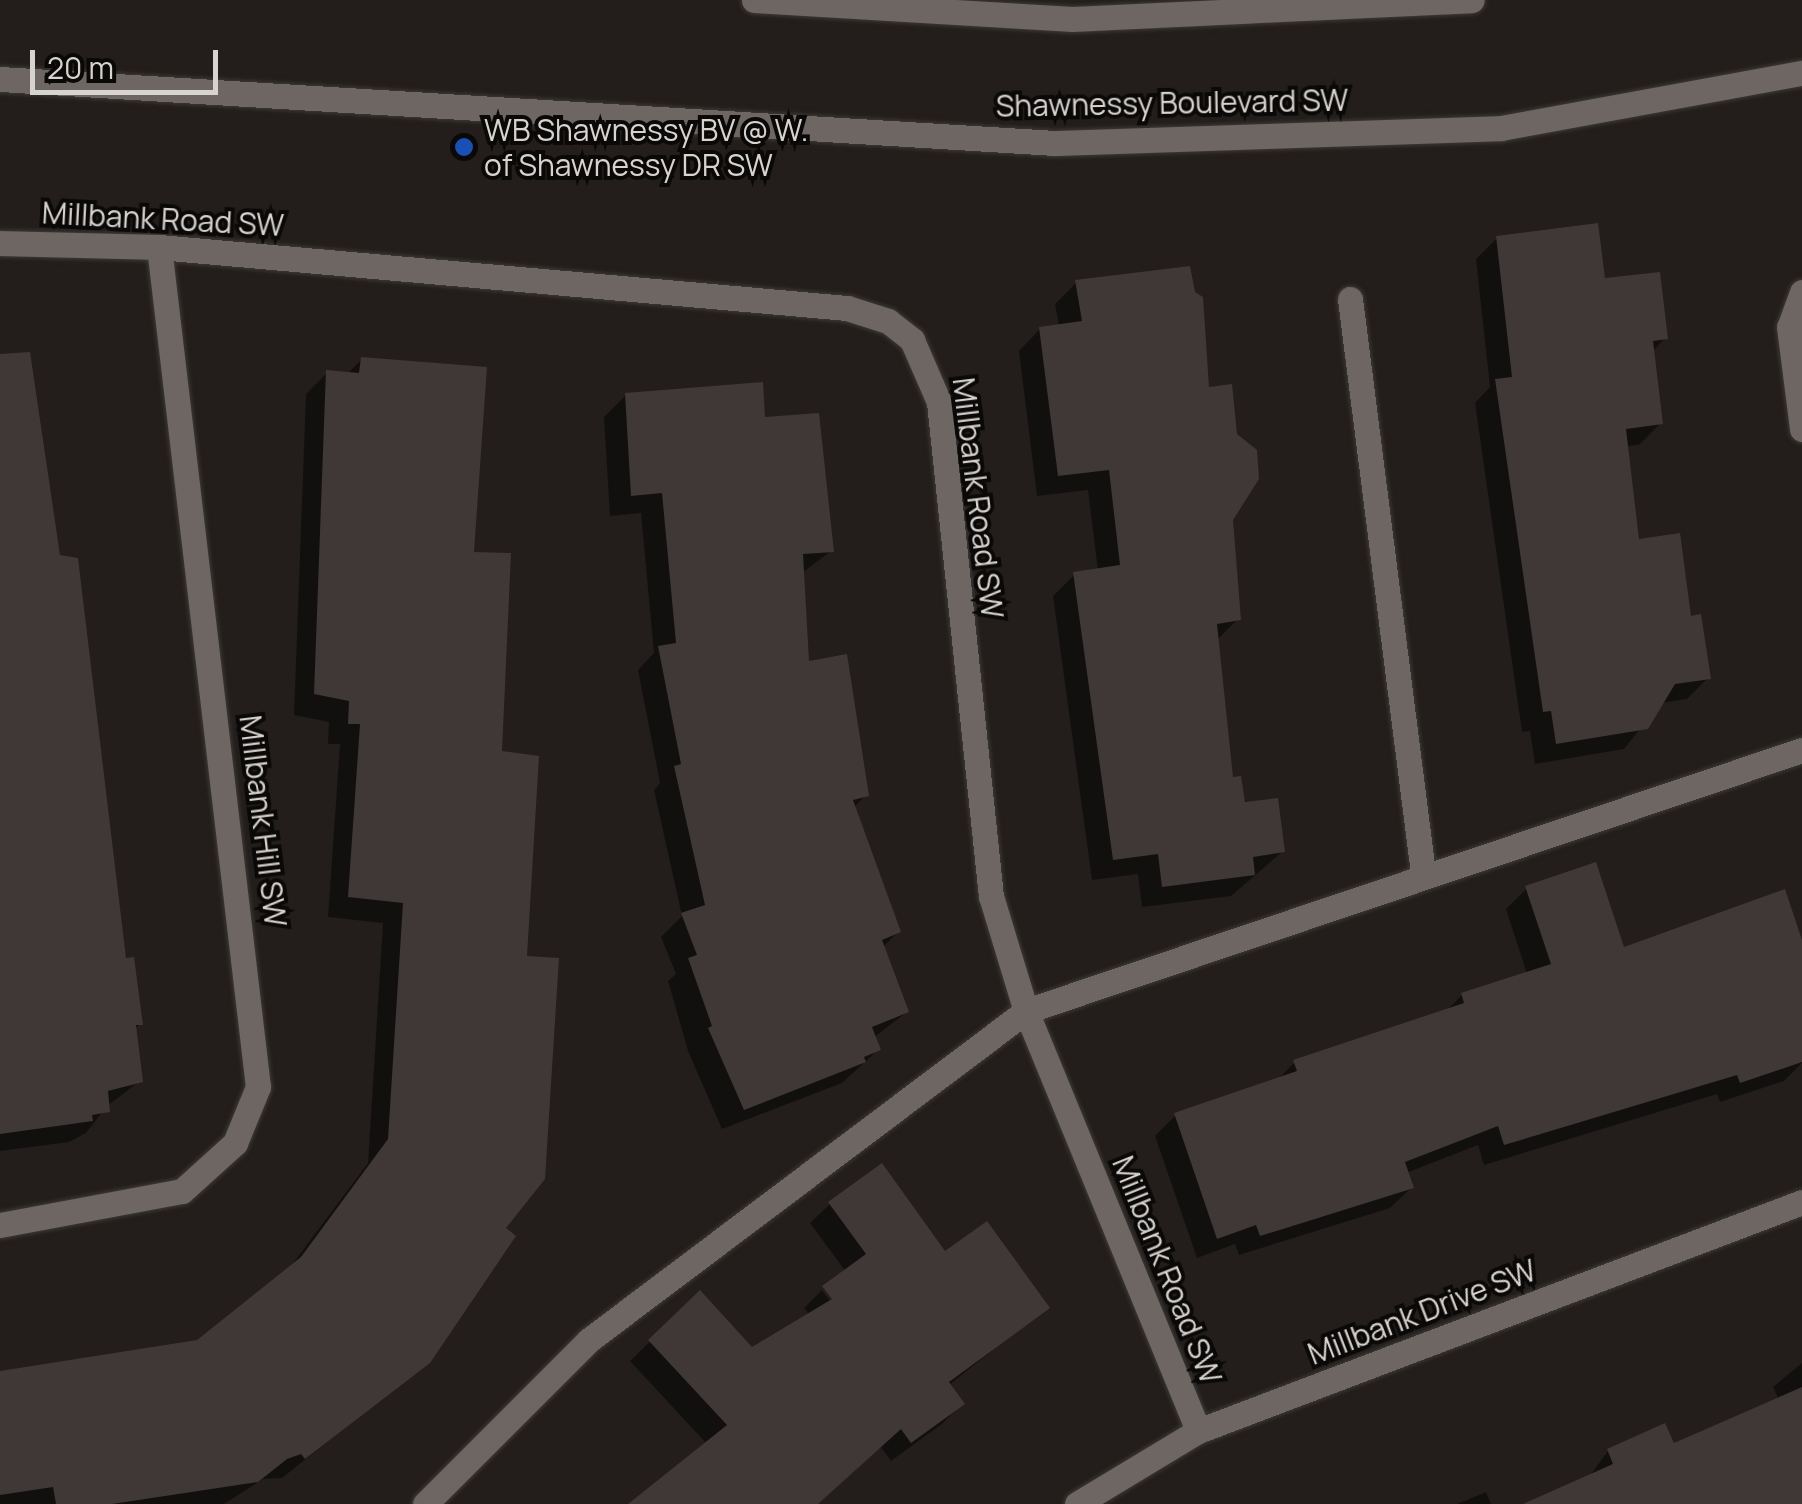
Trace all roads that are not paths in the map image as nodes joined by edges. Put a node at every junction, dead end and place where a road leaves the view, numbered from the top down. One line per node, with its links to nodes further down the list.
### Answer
1 (754, 0): 2 (street)
2 (1472, 0)
3 (1802, 73): 4 (street, Shawnessy Boulevard SW)
4 (0, 80)
5 (0, 243): 6 (street, Millbank Road SW)
6 (159, 247): 12 (street, Millbank Road SW); 14 (street, Millbank Hill SW)
7 (1802, 292): 9 (street)
8 (1350, 298): 11 (street)
9 (1802, 430)
10 (1802, 750): 11 (street)
11 (1423, 873): 12 (street)
12 (1026, 1012): 15 (street, Millbank Road SW); 16 (street)
13 (1802, 1202): 15 (street, Millbank Drive SW)
14 (0, 1226)
15 (1198, 1432): 17 (street, Millbank Drive SW)
16 (425, 1504)
17 (1077, 1504)

